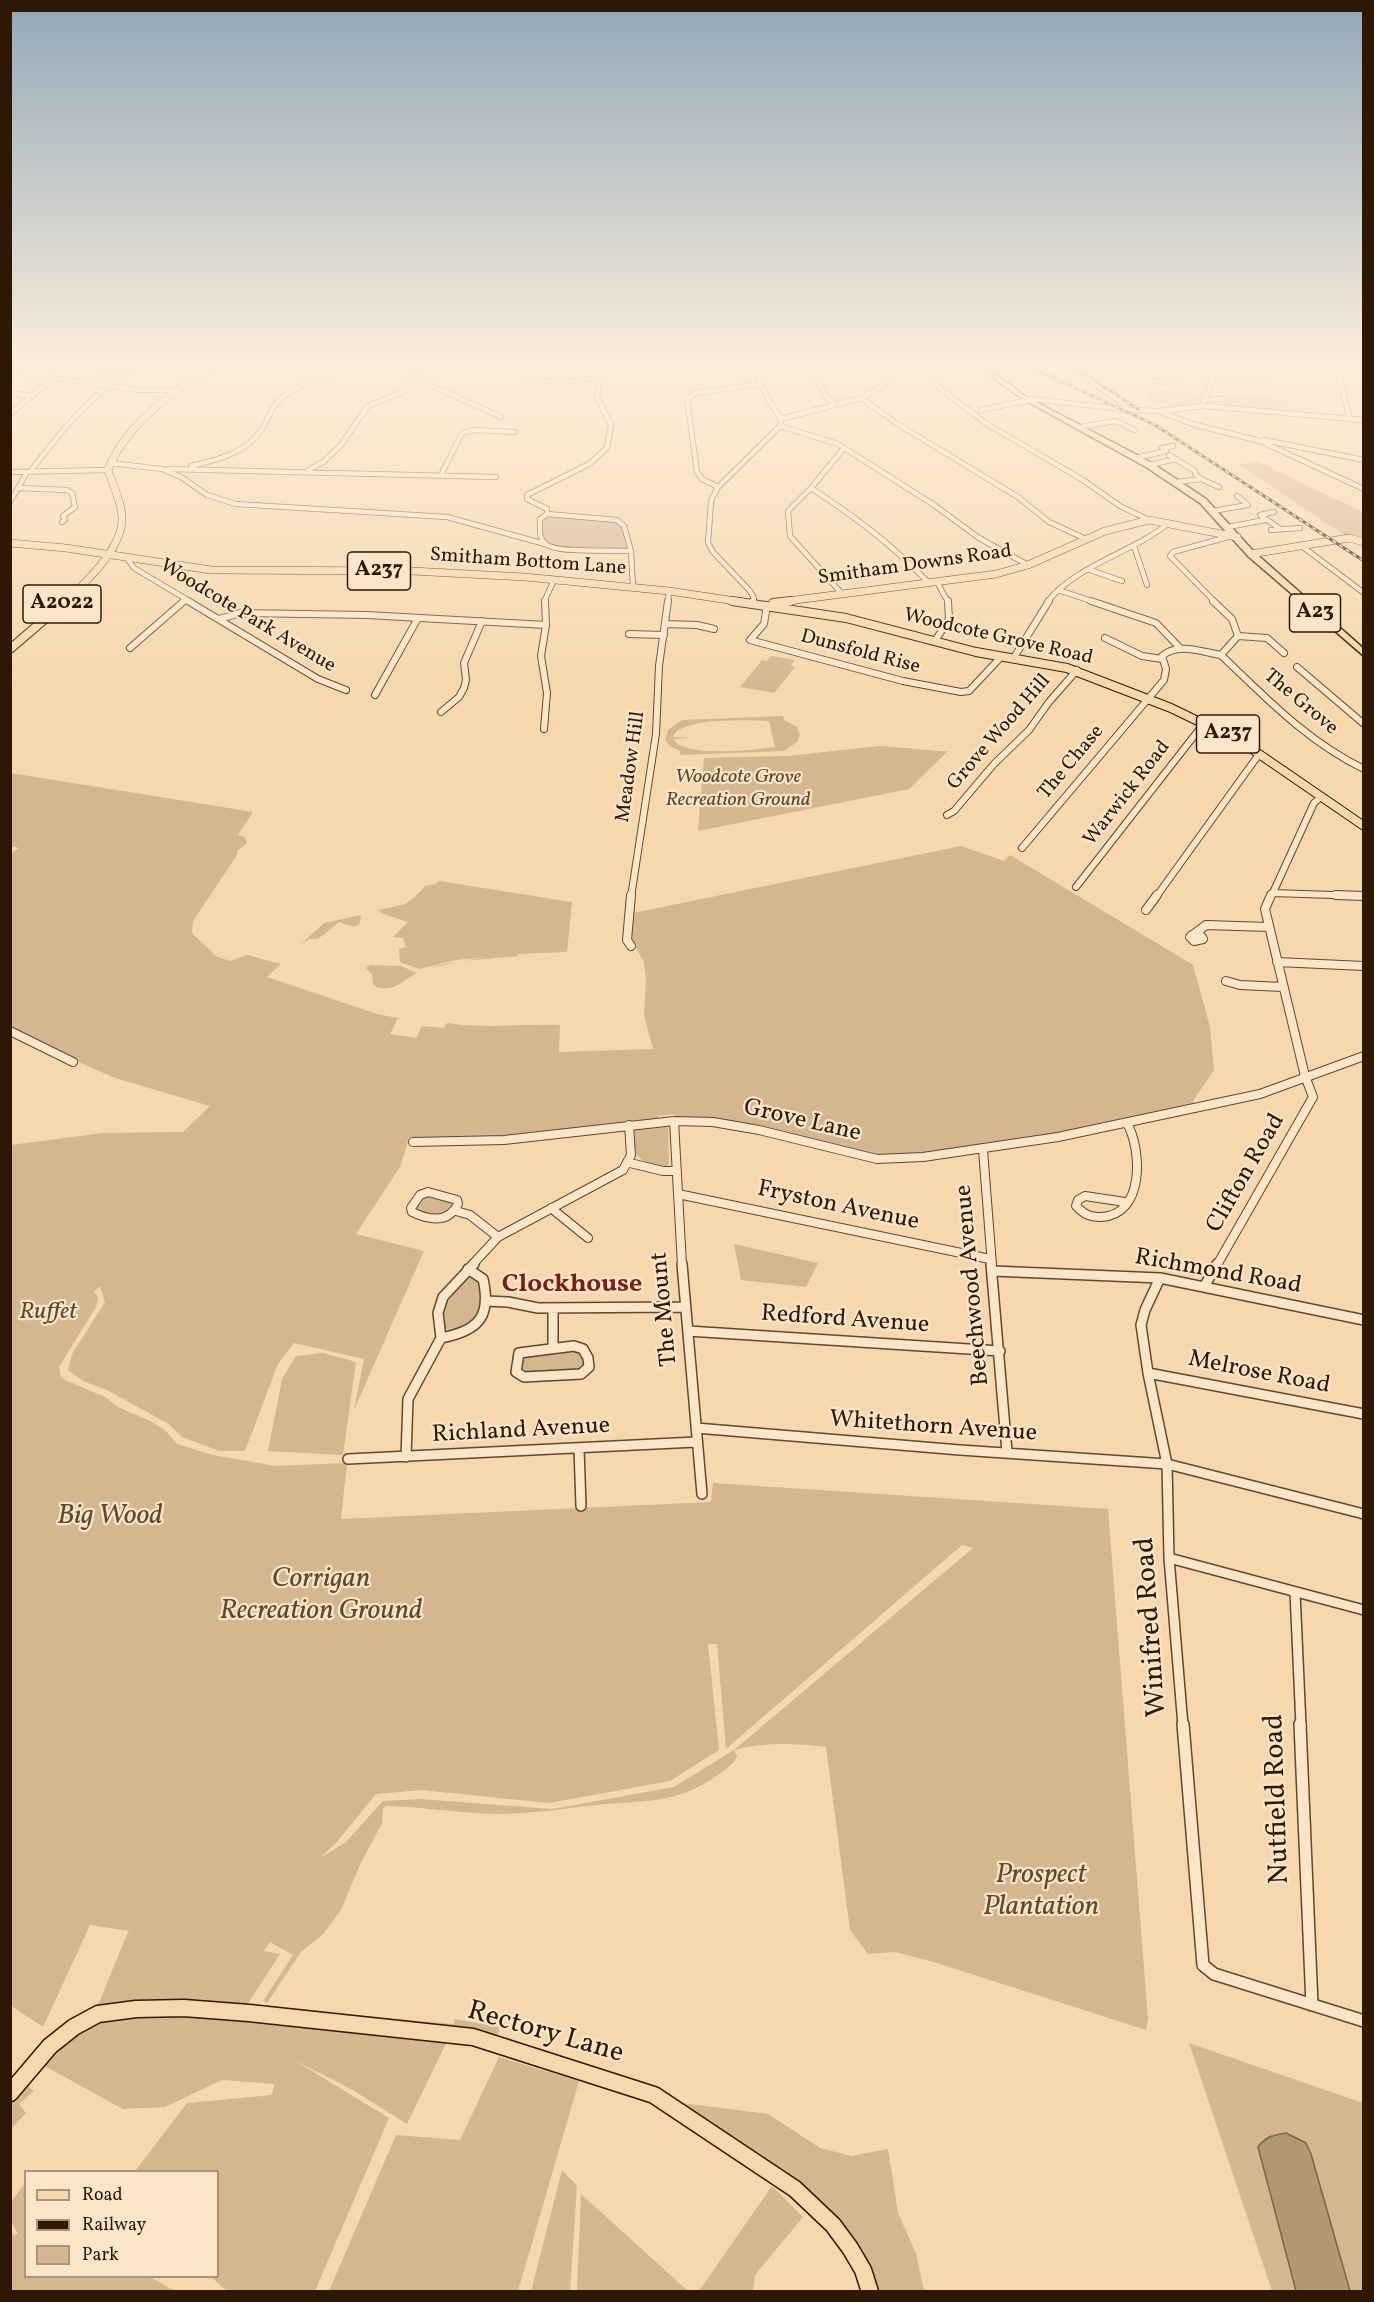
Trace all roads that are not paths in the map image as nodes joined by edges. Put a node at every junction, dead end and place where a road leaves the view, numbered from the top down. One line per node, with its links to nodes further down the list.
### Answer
1 (27, 473): 21 (street)
2 (111, 473): 45 (main road, A2022)
3 (173, 473): 41 (street)
4 (370, 473): 15 (street)
5 (570, 473): 28 (street)
6 (698, 473): 19 (street)
7 (732, 473): 19 (street)
8 (823, 473): 22 (street)
9 (884, 473): 49 (street)
10 (979, 473): 38 (street)
11 (1072, 473): 29 (street)
12 (1163, 473): 18 (highway, A23)
13 (1196, 473): 17 (street)
14 (1330, 473): 23 (street)
15 (441, 475): 16 (street)
16 (496, 477)
17 (1200, 479): 18 (street); 20 (street)
18 (1177, 482): 26 (highway, A23)
19 (718, 487): 62 (street)
20 (1220, 487)
21 (18, 488): 25 (street); 31 (street)
22 (811, 488): 54 (street); 60 (street)
23 (1364, 489)
24 (1237, 496): 26 (street)
25 (10, 502)
26 (1213, 511): 33 (highway, A23)
27 (1274, 512): 30 (street)
28 (547, 514): 41 (street); 44 (street)
29 (1149, 520): 32 (main road, Smitham Downs Road); 38 (main road, Smitham Downs Road)
30 (1265, 520): 33 (street); 34 (street)
31 (62, 522)
32 (1169, 523): 37 (main road, Smitham Downs Road); 42 (street)
33 (1228, 527): 37 (highway, A23)
34 (1279, 528): 35 (street); 36 (street)
35 (1300, 528)
36 (1270, 530)
37 (1233, 537): 46 (highway, A23); 72 (street)
38 (1086, 539): 49 (main road, Smitham Downs Road)
39 (1364, 542): 43 (main road)
40 (10, 543): 45 (main road, A237)
41 (544, 544): 44 (street)
42 (1134, 546): 51 (street); 55 (street)
43 (1303, 546): 46 (main road); 59 (street)
44 (631, 551): 56 (street)
45 (107, 554): 47 (main road, Smitham Bottom Lane / A237); 77 (main road, A2022)
46 (1251, 554): 79 (highway, A23)
47 (126, 557): 48 (main road, Smitham Bottom Lane / A237); 50 (street, Woodcote Park Avenue)
48 (144, 560): 50 (street, Woodcote Park Avenue); 52 (main road, Smitham Bottom Lane / A237)
49 (1028, 565): 54 (main road, Smitham Downs Road)
50 (134, 568): 61 (street, Woodcote Park Avenue)
51 (1090, 570): 53 (street); 57 (street)
52 (554, 580): 56 (main road, Smitham Bottom Lane / A237); 68 (street)
53 (1122, 580)
54 (933, 583): 60 (main road, Smitham Downs Road); 74 (street)
55 (1147, 585)
56 (633, 587): 58 (main road, Smitham Bottom Lane / A237)
57 (1058, 590): 76 (street); 82 (street)
58 (669, 591): 62 (main road, Smitham Bottom Lane / A237); 67 (street, Meadow Hill)
59 (1364, 593)
60 (843, 595): 63 (main road, Smitham Downs Road)
61 (186, 599): 65 (street, Woodcote Park Avenue); 75 (street)
62 (752, 603): 63 (main road, Smitham Bottom Lane / A237)
63 (767, 605): 74 (main road, Woodcote Grove Road / A237); 81 (street, Dunsfold Rise)
64 (418, 618): 65 (street); 66 (street); 87 (street)
65 (219, 619): 86 (street, Woodcote Park Avenue)
66 (482, 621): 68 (street); 89 (street)
67 (666, 624): 69 (street); 71 (street, Meadow Hill)
68 (546, 625): 92 (street)
69 (714, 629)
70 (629, 634): 71 (street)
71 (664, 635): 105 (street, Meadow Hill)
72 (1238, 636): 78 (street); 80 (street)
73 (1104, 638): 83 (street)
74 (935, 641): 81 (main road, Woodcote Grove Road / A237)
75 (130, 648)
76 (1180, 648): 80 (street); 83 (street)
77 (10, 649)
78 (1284, 653)
79 (1364, 654)
80 (1221, 655): 94 (street, The Grove)
81 (1001, 657): 82 (main road, Woodcote Grove Road / A237)
82 (1013, 659): 85 (main road, Woodcote Grove Road / A237)
83 (1162, 659): 88 (street, The Chase)
84 (1297, 667): 91 (street)
85 (1077, 670): 88 (main road, Woodcote Grove Road / A237); 96 (street, Grove Wood Hill)
86 (346, 690)
87 (375, 695)
88 (1147, 698): 90 (main road, Woodcote Grove Road / A237); 98 (street, The Chase)
89 (441, 712)
90 (1205, 722): 93 (main road, Woodcote Grove Road / A237); 99 (street, Warwick Road)
91 (1364, 724)
92 (544, 729)
93 (1261, 755): 95 (main road, Woodcote Grove Road / A237); 102 (street)
94 (1364, 768)
95 (1320, 798): 97 (main road, Woodcote Grove Road / A237); 100 (street, Clifton Road)
96 (947, 815)
97 (1364, 826)
98 (1022, 848)
99 (1076, 887)
100 (1272, 893): 101 (street); 103 (street, Clifton Road)
101 (1364, 896)
102 (1146, 910)
103 (1269, 927): 104 (street); 106 (street, Clifton Road)
104 (1194, 934)
105 (631, 946)
106 (1277, 962): 107 (street); 109 (street, Clifton Road)
107 (1364, 966)
108 (1226, 981): 109 (street)
109 (1283, 987): 113 (street, Clifton Road)
110 (10, 1031): 112 (street)
111 (1364, 1056): 113 (street, Grove Lane)
112 (73, 1062)
113 (1306, 1078): 115 (street, Grove Lane); 131 (street, Clifton Road)
114 (674, 1121): 116 (street, Grove Lane); 118 (street, Grove Lane); 120 (street, The Mount)
115 (1127, 1123): 118 (street, Grove Lane); 122 (street)
116 (629, 1125): 117 (street, Grove Lane); 119 (street)
117 (413, 1142)
118 (983, 1149): 127 (street, Beechwood Avenue)
119 (630, 1163): 120 (street); 123 (street)
120 (676, 1171): 121 (street, The Mount)
121 (678, 1194): 127 (street, Fryston Avenue); 133 (street, The Mount)
122 (1125, 1202): 122 (street)
123 (551, 1208): 125 (street); 126 (street)
124 (456, 1211): 124 (street); 125 (street)
125 (498, 1236): 128 (street)
126 (588, 1238)
127 (990, 1259): 129 (street, Beechwood Avenue)
128 (468, 1269): 132 (street); 137 (street)
129 (993, 1271): 130 (street, Richmond Road); 139 (street, Beechwood Avenue)
130 (1160, 1278): 131 (street, Richmond Road); 140 (street, Winifred Road)
131 (1204, 1287): 135 (street, Richmond Road)
132 (486, 1301): 134 (street); 137 (street)
133 (684, 1307): 134 (street); 136 (street, The Mount)
134 (553, 1308): 138 (street)
135 (1364, 1320)
136 (688, 1331): 139 (street, Redford Avenue); 142 (street, The Mount)
137 (441, 1338): 146 (street)
138 (553, 1348): 138 (street)
139 (1000, 1351): 145 (street, Beechwood Avenue)
140 (1148, 1373): 141 (street, Melrose Road); 148 (street, Winifred Road)
141 (1364, 1414)
142 (696, 1428): 143 (street, The Mount); 145 (street, Whitethorn Avenue)
143 (696, 1442): 144 (street, Richland Avenue); 149 (street, The Mount)
144 (579, 1449): 146 (street, Richland Avenue); 150 (street)
145 (1007, 1452): 148 (street, Whitethorn Avenue)
146 (406, 1457): 147 (street, Richland Avenue)
147 (348, 1459)
148 (1167, 1464): 151 (street, Whitethorn Avenue); 152 (street, Winifred Road)
149 (702, 1494)
150 (581, 1506)
151 (1364, 1514)
152 (1169, 1558): 153 (street); 155 (street, Winifred Road)
153 (1295, 1592): 154 (street); 155 (street, Nutfield Road)
154 (1364, 1610)
155 (1312, 2005): 156 (street)
156 (1364, 2020)
157 (10, 2093): 158 (main road, Rectory Lane)
158 (870, 2292)

